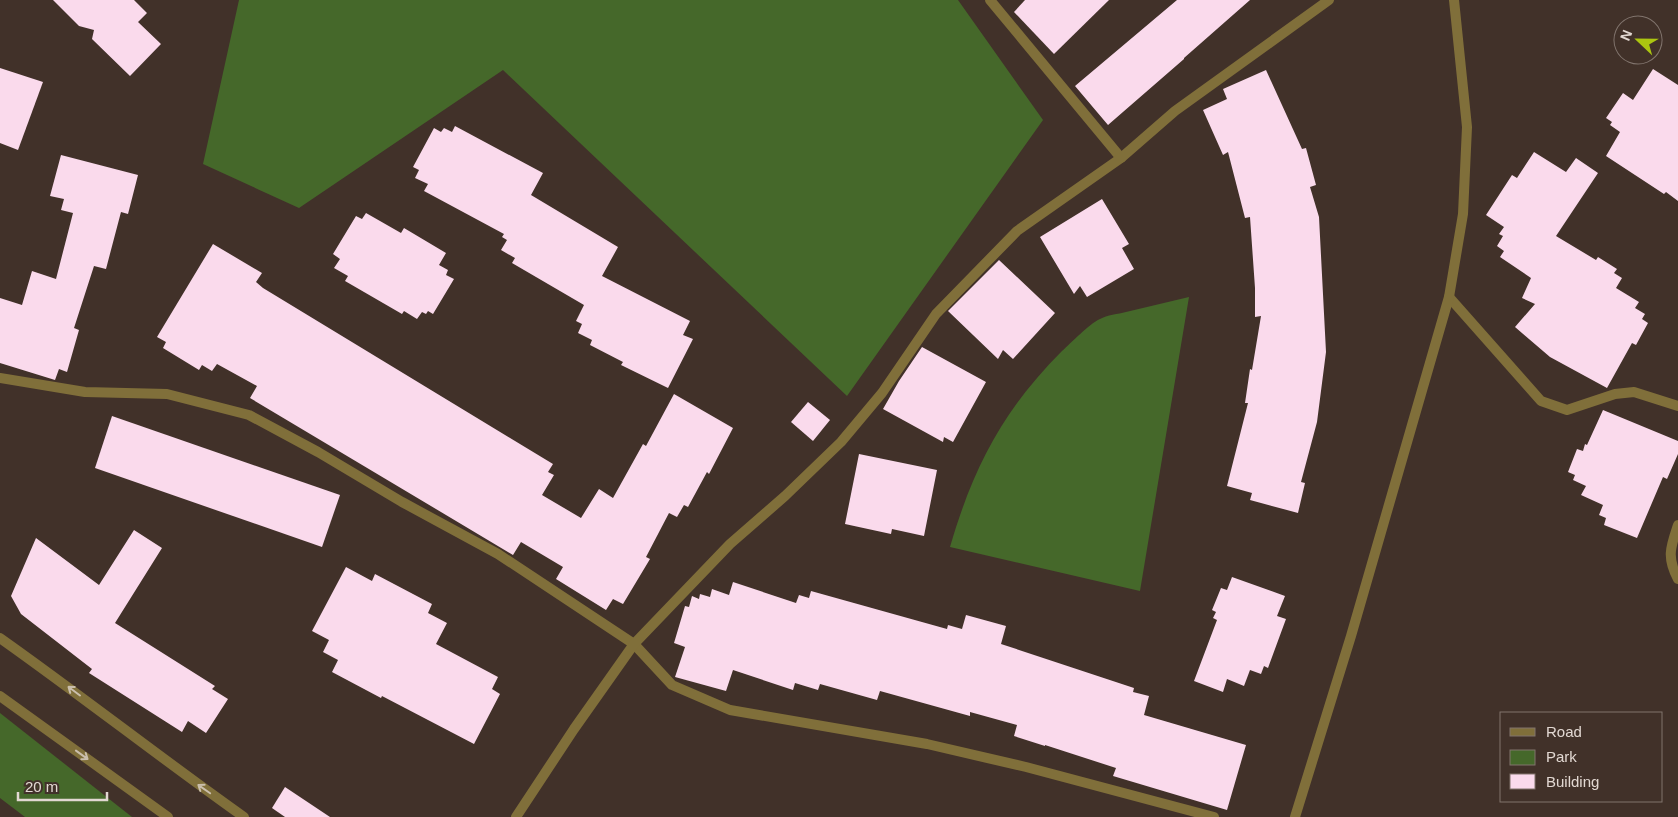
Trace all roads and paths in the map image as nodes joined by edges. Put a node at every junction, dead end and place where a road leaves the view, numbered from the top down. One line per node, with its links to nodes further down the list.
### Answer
1 (990, 0): 4 (street)
2 (1330, 0): 4 (street)
3 (1454, 0): 5 (street)
4 (1121, 158): 11 (street)
5 (1448, 296): 7 (street); 17 (street)
6 (0, 378): 11 (street)
7 (1678, 406)
8 (1678, 525): 9 (street)
9 (1678, 579)
10 (0, 638): 14 (street, one-way to 10)
11 (634, 644): 15 (street); 16 (street)
12 (0, 696): 13 (street, one-way to 13)
13 (168, 817)
14 (244, 817)
15 (516, 817)
16 (1214, 817)
17 (1295, 817)

